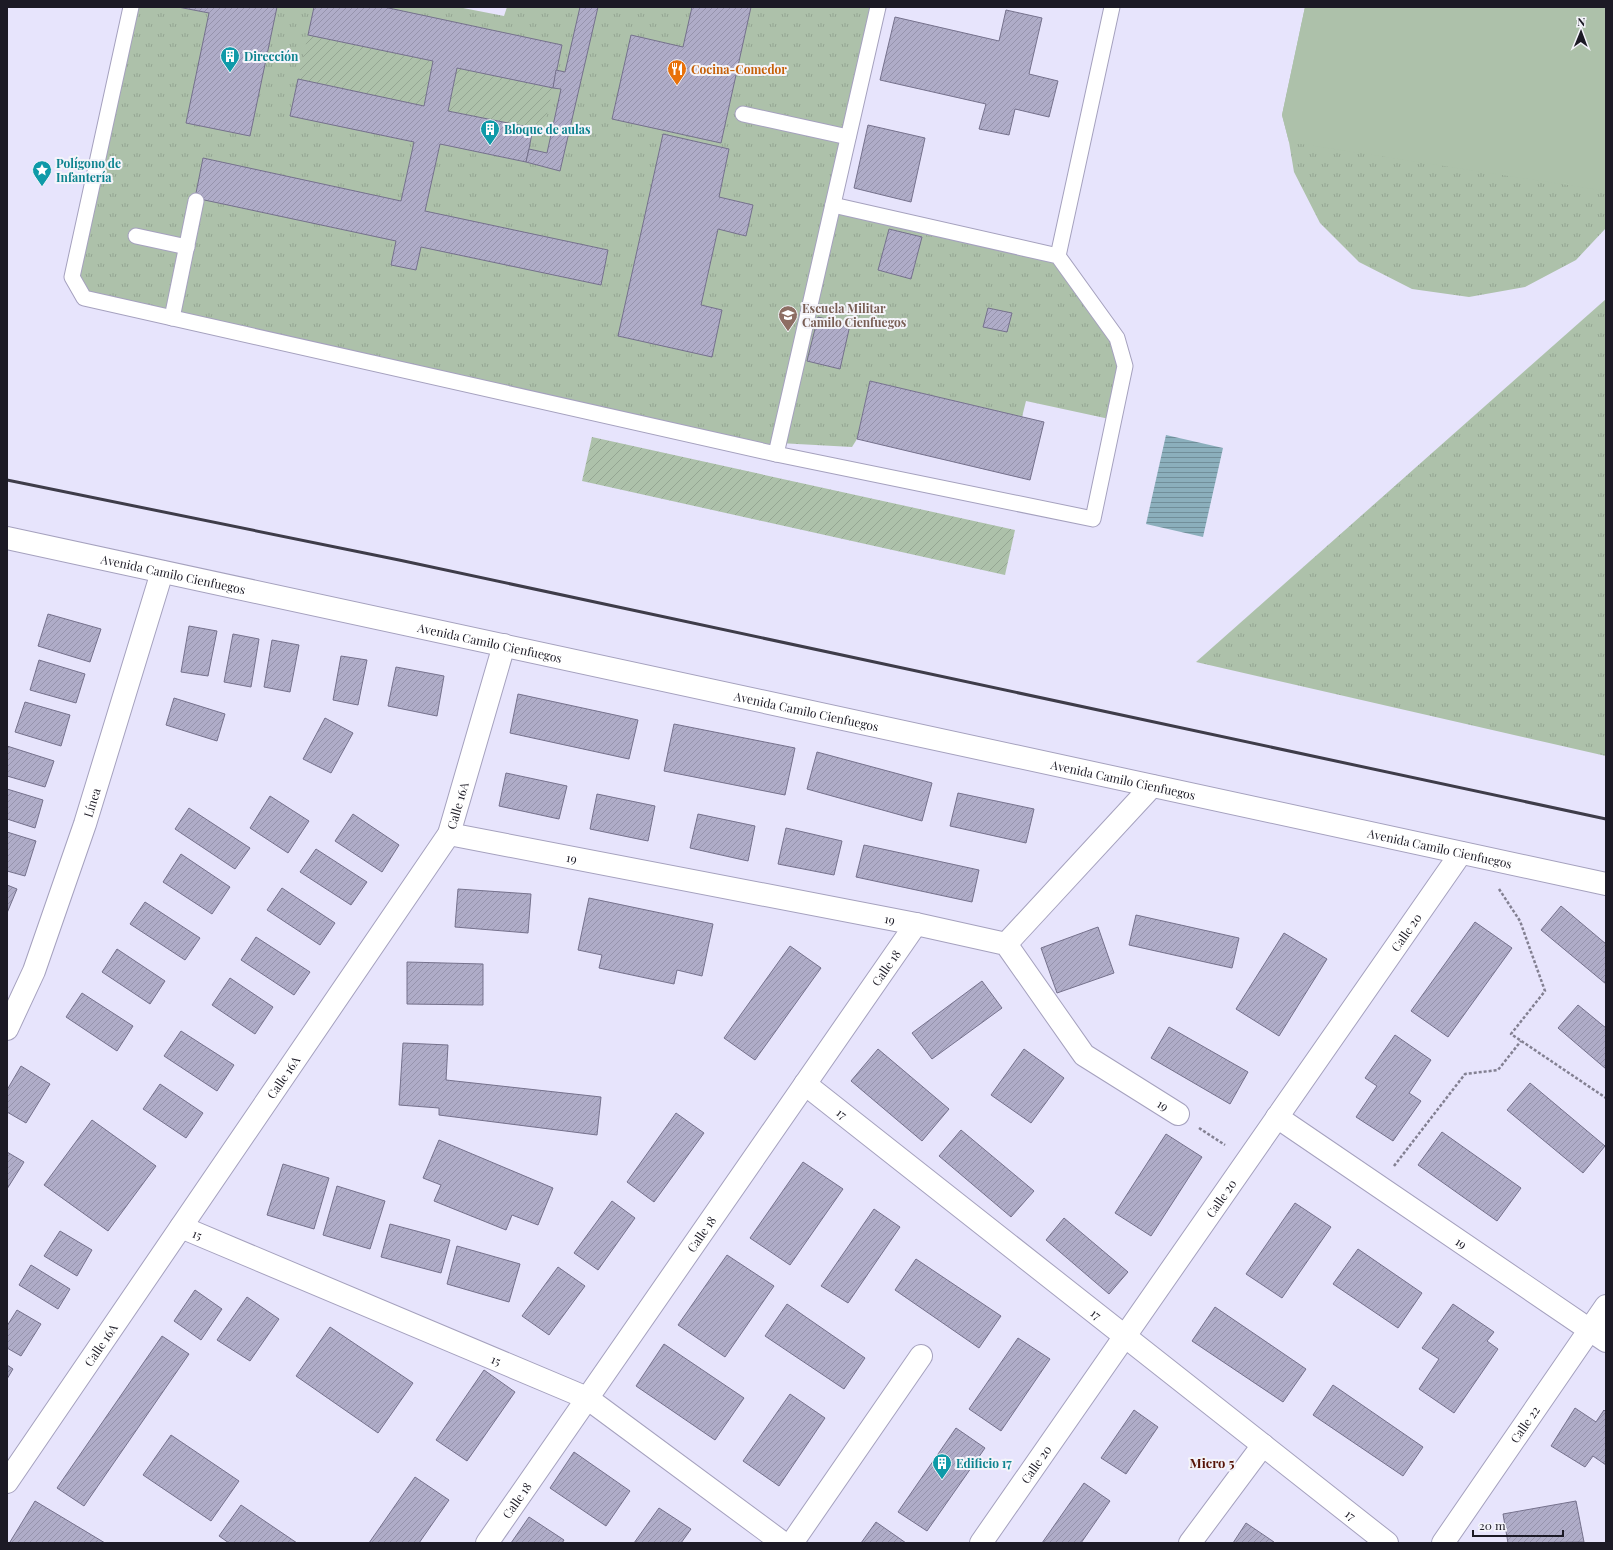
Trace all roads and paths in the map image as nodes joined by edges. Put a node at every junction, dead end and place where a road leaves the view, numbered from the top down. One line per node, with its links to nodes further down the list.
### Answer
1 (131, 7): 11 (lane)
2 (878, 7): 5 (lane)
3 (1112, 7): 10 (lane)
4 (743, 114): 5 (lane)
5 (848, 137): 7 (lane)
6 (196, 200): 9 (lane)
7 (833, 205): 10 (lane); 12 (lane)
8 (136, 236): 9 (lane)
9 (187, 248): 11 (lane)
10 (1058, 256): 12 (lane)
11 (172, 318): 12 (lane)
12 (776, 454)
13 (7, 538): 14 (street, Avenida Camilo Cienfuegos)
14 (162, 572): 15 (street, Avenida Camilo Cienfuegos); 22 (street, Línea)
15 (504, 645): 16 (street, Avenida Camilo Cienfuegos); 17 (street, Calle 16A)
16 (1152, 786): 18 (street, Avenida Camilo Cienfuegos); 21 (street)
17 (449, 834): 20 (street, 19); 30 (street, Calle 16A)
18 (1470, 855): 19 (street, Avenida Camilo Cienfuegos); 23 (path); 27 (street, Calle 20)
19 (1606, 884)
20 (916, 924): 21 (street, 19); 24 (street, Calle 18)
21 (1006, 944): 26 (street, 19)
22 (7, 1029)
23 (1521, 1041): 25 (path); 29 (path)
24 (805, 1084): 32 (street, 17); 35 (street, Calle 18)
25 (1606, 1098)
26 (1178, 1114): 28 (path, 19)
27 (1277, 1117): 28 (street, Calle 20); 29 (street, 19)
28 (1247, 1160): 32 (street, Calle 20)
29 (1378, 1187): 33 (street, 19)
30 (181, 1227): 35 (street, 15); 37 (street, Calle 16A)
31 (1606, 1306): 33 (street, Calle 22)
32 (1125, 1336): 36 (street, 17); 41 (street, Calle 20)
33 (1598, 1336): 44 (street, Calle 22)
34 (921, 1356): 40 (street)
35 (587, 1398): 38 (street, Calle 18); 39 (street, 15)
36 (1263, 1445): 42 (street); 43 (street, 17)
37 (7, 1482)
38 (487, 1543)
39 (783, 1543)
40 (792, 1543)
41 (981, 1543)
42 (1190, 1543)
43 (1388, 1543)
44 (1443, 1543)

